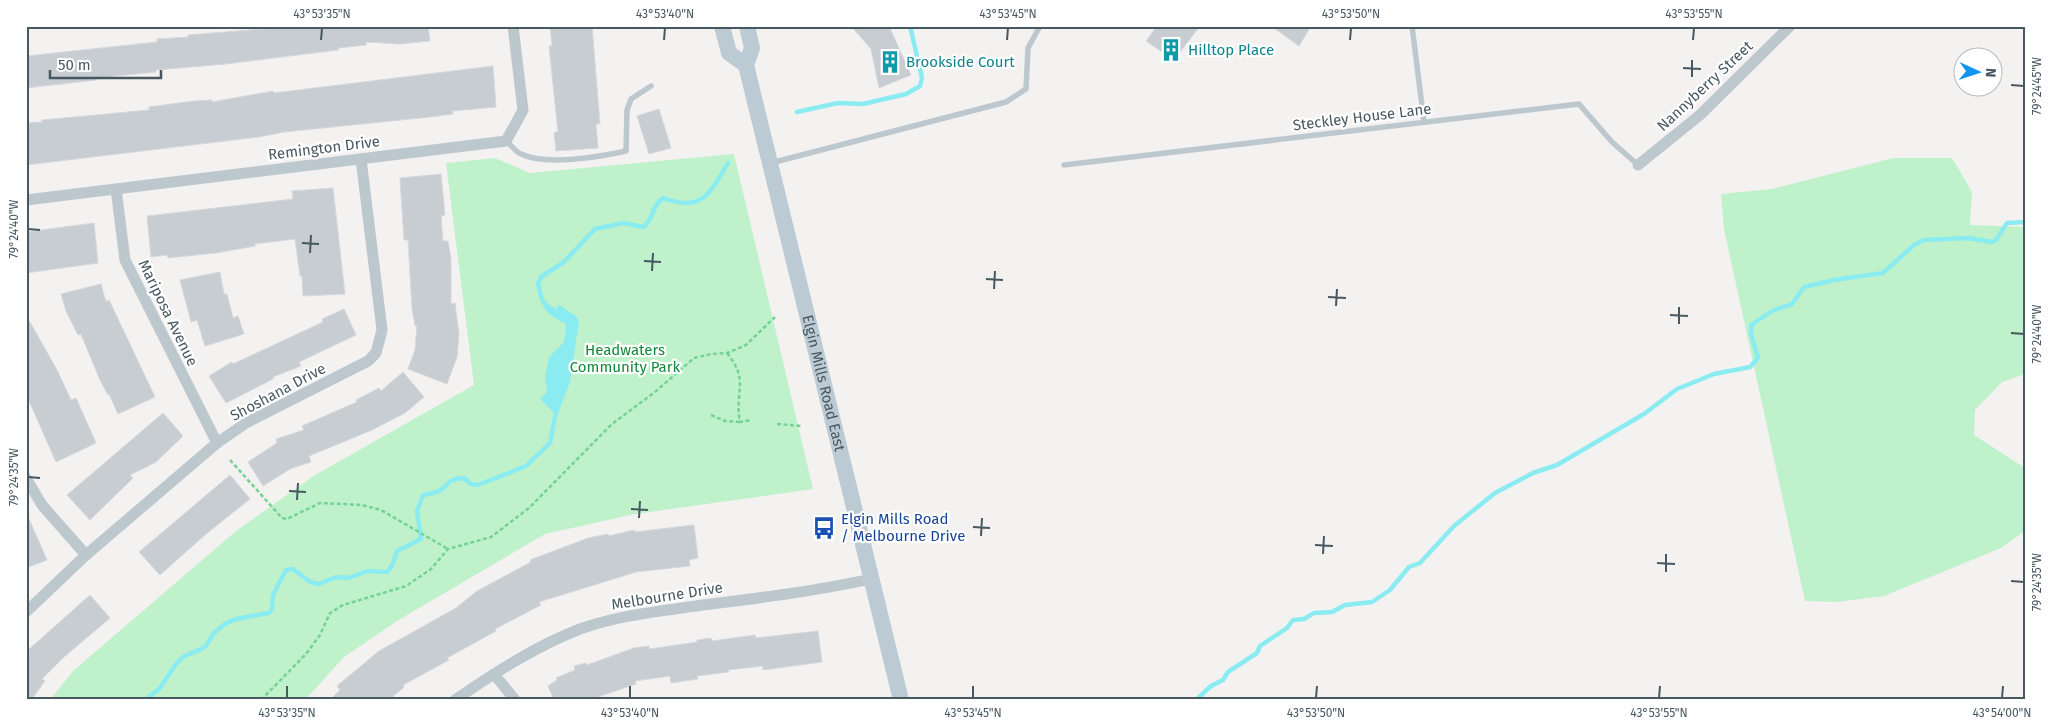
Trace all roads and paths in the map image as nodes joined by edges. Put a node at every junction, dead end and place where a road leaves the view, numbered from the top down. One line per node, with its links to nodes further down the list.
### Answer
1 (513, 26): 10 (street)
2 (722, 26): 7 (main road)
3 (747, 26): 7 (main road, Elgin Mills Road East)
4 (1040, 26): 12 (lane)
5 (1412, 26): 9 (lane)
6 (1790, 26): 14 (street, Nannyberry Street)
7 (746, 66): 12 (main road, Elgin Mills Road East)
8 (651, 86): 10 (lane)
9 (1424, 122): 13 (lane, Steckley House Lane); 14 (lane, Steckley House Lane)
10 (506, 141): 11 (street, Remington Drive)
11 (361, 158): 15 (street, Remington Drive); 24 (street, Shoshana Drive)
12 (769, 163): 29 (main road, Elgin Mills Road East)
13 (1064, 165)
14 (1638, 165)
15 (116, 190): 16 (street, Remington Drive); 24 (street, Mariposa Avenue)
16 (26, 200)
17 (775, 317): 18 (path)
18 (727, 353): 21 (path); 27 (path)
19 (711, 415): 21 (path)
20 (751, 420): 21 (path)
21 (740, 422)
22 (777, 424): 23 (path)
23 (801, 426)
24 (217, 443): 28 (street, Shoshana Drive)
25 (230, 460): 27 (path)
26 (26, 478): 28 (street)
27 (448, 549): 32 (path)
28 (86, 555): 30 (street, Shoshana Drive)
29 (871, 579): 31 (street, Melbourne Drive); 35 (main road, Elgin Mills Road East)
30 (26, 612)
31 (494, 674): 33 (street, Melbourne Drive); 34 (street)
32 (261, 700)
33 (455, 700)
34 (515, 700)
35 (901, 700)

